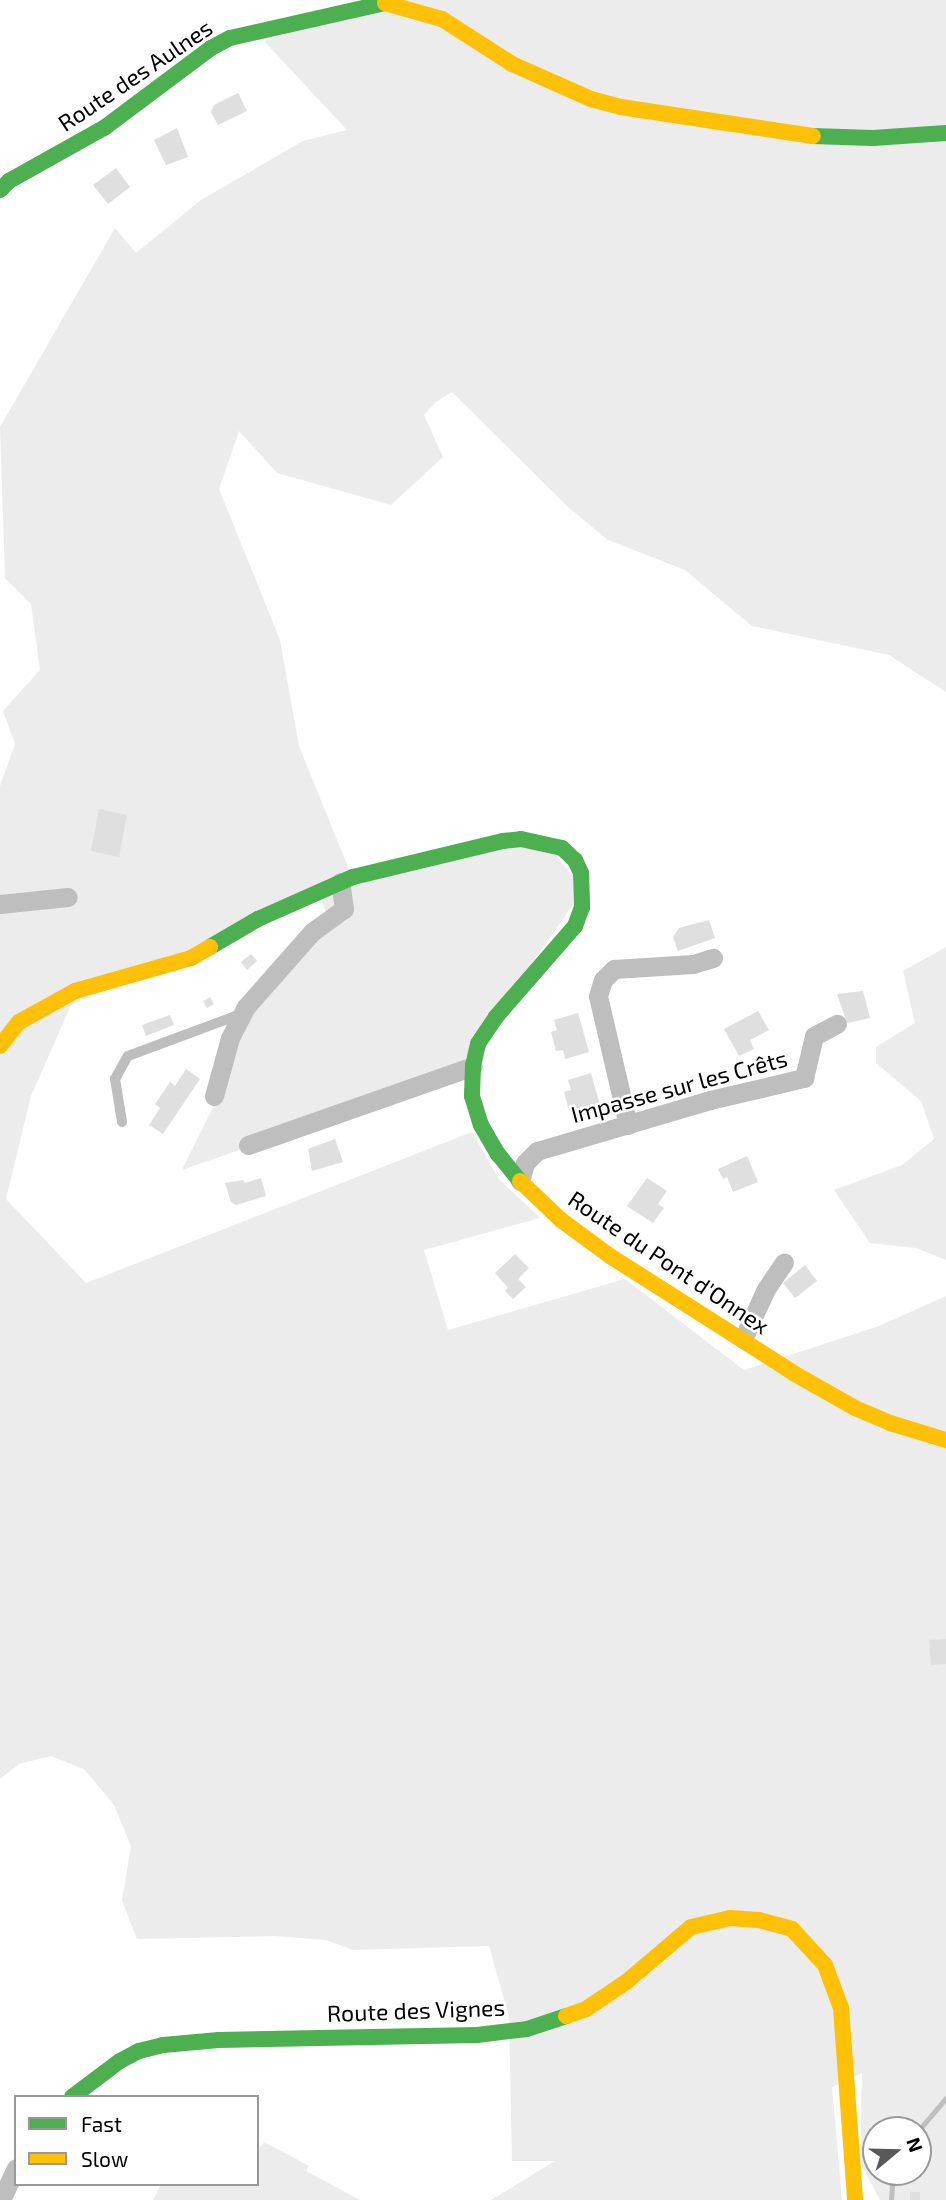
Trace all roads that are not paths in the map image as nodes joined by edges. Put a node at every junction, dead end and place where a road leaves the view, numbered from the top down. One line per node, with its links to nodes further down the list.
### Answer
1 (946, 133): 2 (street, Route des Aulnes)
2 (0, 190)
3 (340, 881): 7 (street); 9 (street, Route du Pont d'Onnex); 10 (street, Route du Pont d'Onnex)
4 (68, 897): 5 (street)
5 (0, 904)
6 (713, 958): 13 (street)
7 (242, 1013): 11 (street); 12 (lane)
8 (837, 1024): 13 (street, Impasse sur les Crêts)
9 (0, 1046)
10 (473, 1066): 14 (street); 15 (street, Route du Pont d'Onnex)
11 (215, 1096)
12 (122, 1122)
13 (628, 1125): 15 (street, Impasse sur les Crêts)
14 (248, 1145)
15 (520, 1181): 17 (street, Route du Pont d'Onnex)
16 (784, 1262): 17 (street)
17 (743, 1339): 18 (street, Route du Pont d'Onnex)
18 (946, 1440)
19 (75, 2095): 22 (street, Route des Vignes)
20 (14, 2172): 21 (street)
21 (1, 2200)
22 (855, 2200)

